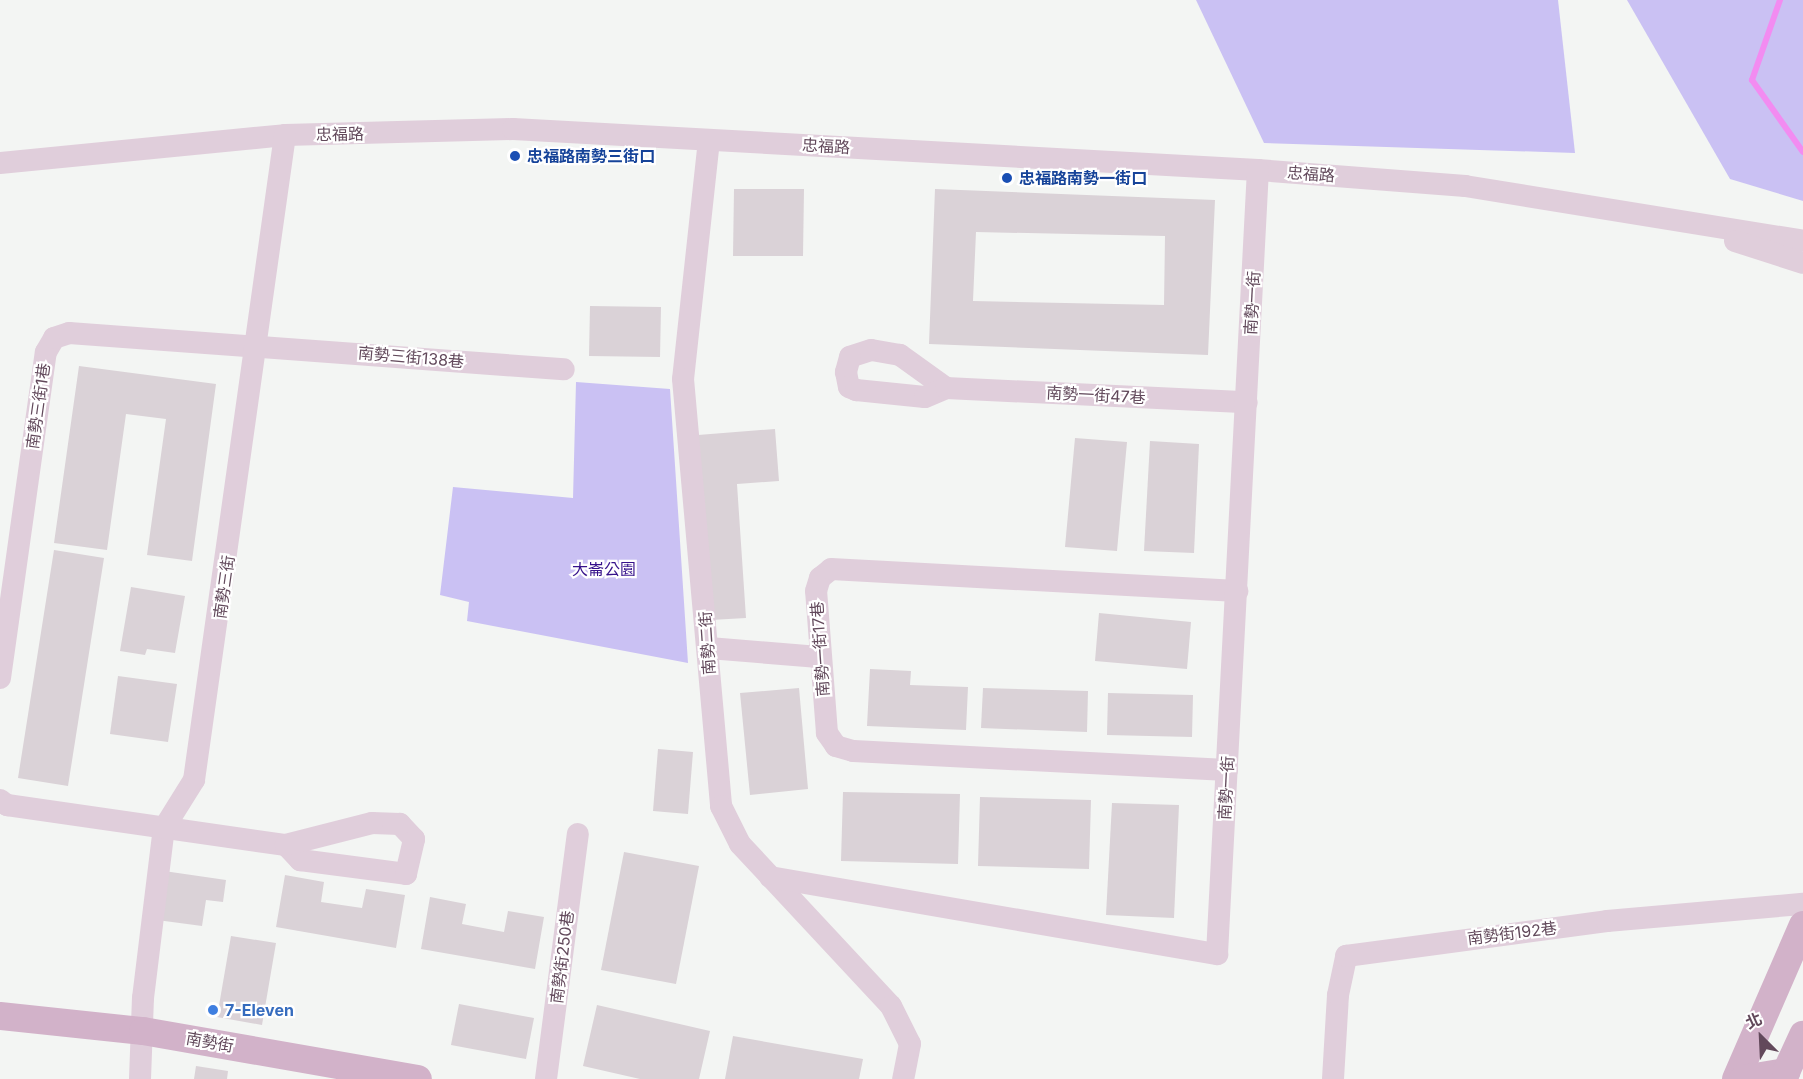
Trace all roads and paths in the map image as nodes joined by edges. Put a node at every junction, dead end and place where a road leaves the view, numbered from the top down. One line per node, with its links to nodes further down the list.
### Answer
1 (285, 135): 2 (street, 忠福路); 3 (street, 忠福路); 8 (street, 南勢三街)
2 (709, 140): 4 (street, 忠福路); 13 (street, 南勢二街)
3 (0, 163)
4 (1258, 170): 5 (street, 忠福路); 11 (street, 南勢一街)
5 (1742, 237): 6 (street, 忠福路); 7 (street, 忠福路)
6 (1803, 241)
7 (1803, 263)
8 (257, 345): 9 (street, 南勢三街138巷); 15 (street, 南勢三街1巷); 18 (street, 南勢三街)
9 (564, 369)
10 (946, 388): 11 (street, 南勢一街47巷)
11 (1247, 402): 12 (street, 南勢一街)
12 (1237, 591): 14 (street, 南勢一街17巷); 16 (street, 南勢一街)
13 (709, 648): 14 (street); 21 (street, 南勢二街)
14 (819, 657): 16 (street, 南勢一街17巷)
15 (0, 678)
16 (1227, 770): 21 (street, 南勢一街)
17 (0, 800): 18 (street)
18 (164, 828): 20 (street); 25 (street, 南勢三街)
19 (578, 834): 30 (street, 南勢街250巷)
20 (286, 845): 20 (street)
21 (770, 877): 31 (street, 南勢二街)
22 (1803, 904): 32 (street, 南勢街192巷)
23 (1803, 925): 33 (main road)
24 (0, 1016): 25 (main road, 南勢街)
25 (143, 1031): 28 (street, 南勢三街); 29 (main road, 南勢街)
26 (1803, 1035): 27 (main road)
27 (1791, 1073): 34 (main road)
28 (140, 1079)
29 (418, 1079)
30 (546, 1079)
31 (903, 1079)
32 (1333, 1079)
33 (1736, 1079)
34 (1743, 1079)

